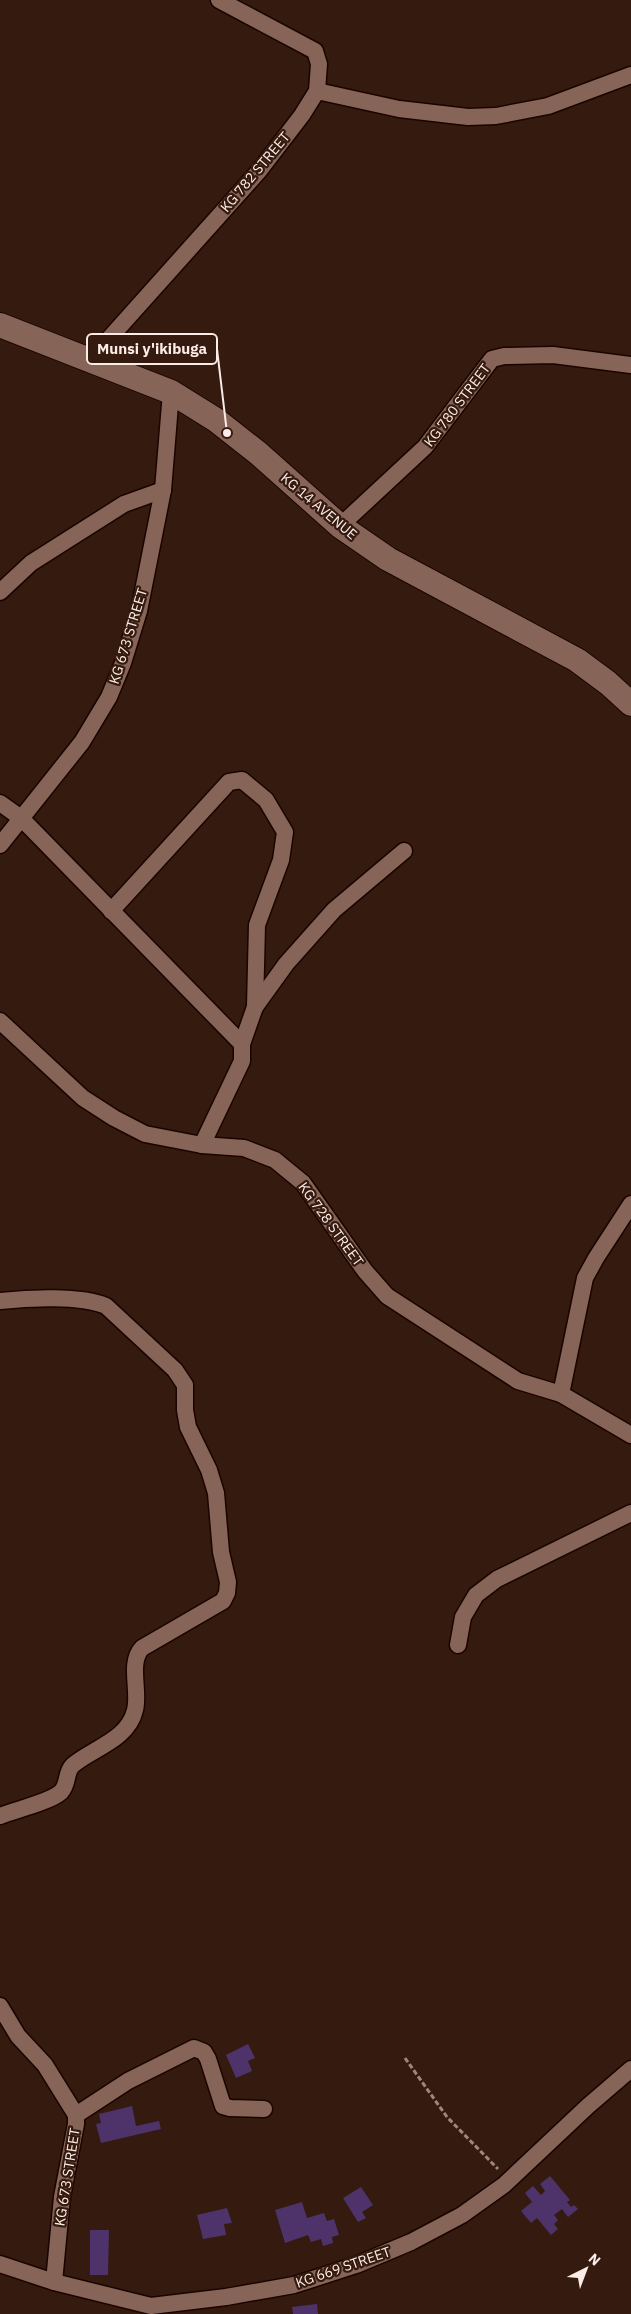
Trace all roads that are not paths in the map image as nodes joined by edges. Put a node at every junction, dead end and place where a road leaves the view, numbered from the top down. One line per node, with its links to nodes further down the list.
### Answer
1 (219, 0): 3 (street, KG 782 STREET)
2 (631, 75): 3 (street)
3 (317, 91): 5 (street, KG 782 STREET)
4 (0, 325): 5 (main road, KG 14 AVENUE)
5 (89, 361): 7 (main road, KG 14 AVENUE)
6 (631, 365): 9 (street, KG 780 STREET)
7 (171, 392): 8 (street, KG 673 STREET); 9 (main road, KG 14 AVENUE)
8 (163, 490): 10 (street); 13 (street, KG 673 STREET)
9 (340, 526): 11 (main road, KG 14 AVENUE)
10 (0, 592)
11 (631, 704)
12 (0, 803): 13 (street)
13 (21, 818): 14 (street, KG 673 STREET); 16 (street)
14 (0, 845)
15 (404, 851): 17 (street)
16 (111, 911): 17 (street); 19 (street)
17 (255, 1007): 19 (street)
18 (0, 1021): 20 (street, KG 728 STREET)
19 (242, 1044): 20 (street)
20 (202, 1145): 23 (street, KG 728 STREET)
21 (631, 1204): 23 (street)
22 (0, 1302): 27 (street)
23 (561, 1394): 24 (street, KG 728 STREET)
24 (631, 1435)
25 (631, 1513): 26 (street)
26 (458, 1645)
27 (0, 1816)
28 (0, 2006): 31 (street, KG 673 STREET)
29 (631, 2069): 34 (street, KG 669 STREET)
30 (264, 2109): 31 (street)
31 (76, 2115): 33 (street, KG 673 STREET)
32 (0, 2264): 33 (street, KG 669 STREET)
33 (54, 2282): 34 (street, KG 669 STREET)
34 (151, 2310)

